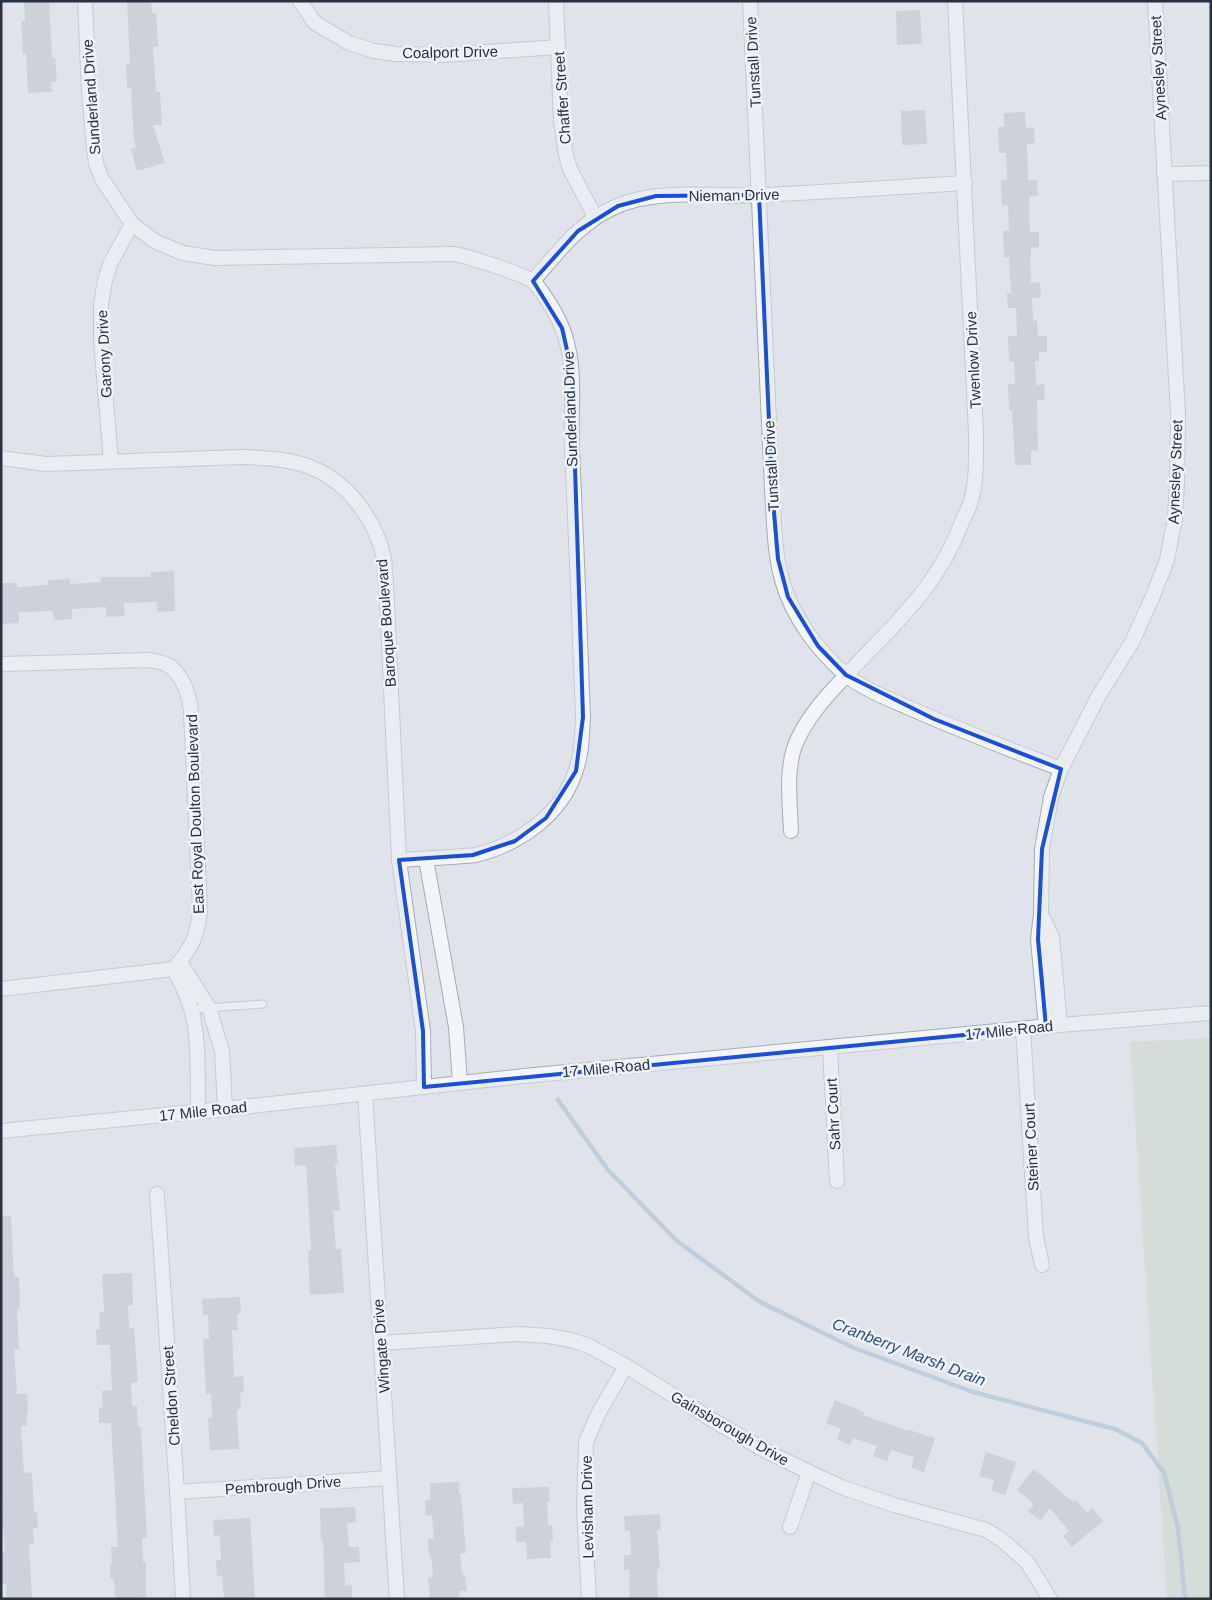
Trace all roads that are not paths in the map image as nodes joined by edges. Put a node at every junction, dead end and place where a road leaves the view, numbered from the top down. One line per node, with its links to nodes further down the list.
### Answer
1 (85, 1): 13 (street, Sunderland Drive)
2 (300, 1): 7 (street, Coalport Drive)
3 (556, 1): 7 (street, Chaffer Street)
4 (750, 1): 11 (street, Tunstall Drive)
5 (955, 1): 10 (street, Twenlow Drive)
6 (1155, 1): 9 (street, Aynesley Street)
7 (558, 47): 12 (street, Chaffer Street)
8 (1211, 173): 9 (street)
9 (1164, 174): 19 (street, Aynesley Street)
10 (965, 183): 11 (street, Nieman Drive); 18 (street, Twenlow Drive)
11 (759, 196): 12 (street, Nieman Drive); 18 (street, Tunstall Drive)
12 (595, 217): 14 (street, Nieman Drive)
13 (132, 224): 14 (street, Sunderland Drive); 16 (street, Garony Drive)
14 (533, 281): 21 (street, Sunderland Drive)
15 (1, 458): 16 (street, Baroque Boulevard)
16 (111, 461): 22 (street, Baroque Boulevard)
17 (1, 664): 23 (street, East Royal Doulton Boulevard)
18 (846, 676): 19 (street, Tunstall Drive); 20 (street, Twenlow Drive)
19 (1061, 769): 29 (street, Aynesley Street)
20 (791, 831)
21 (426, 859): 22 (street, Sunderland Drive); 32 (street)
22 (399, 860): 33 (street, Baroque Boulevard)
23 (177, 966): 24 (street); 26 (street); 27 (street)
24 (1, 989)
25 (263, 1004): 26 (lane)
26 (208, 1008): 27 (lane); 35 (street)
27 (192, 1009): 36 (street)
28 (1211, 1013): 29 (street, 17 Mile Road)
29 (1053, 1026): 30 (street, 17 Mile Road)
30 (1024, 1029): 31 (street, 17 Mile Road); 40 (street, Steiner Court)
31 (830, 1048): 32 (street, 17 Mile Road); 38 (street, Sahr Court)
32 (460, 1083): 33 (street, 17 Mile Road)
33 (424, 1088): 34 (street, 17 Mile Road)
34 (365, 1094): 35 (street, 17 Mile Road); 41 (street, Wingate Drive)
35 (225, 1109): 36 (street, 17 Mile Road)
36 (198, 1112): 37 (street, 17 Mile Road)
37 (1, 1131)
38 (837, 1181)
39 (157, 1194): 45 (street, Cheldon Street)
40 (1042, 1265)
41 (382, 1343): 42 (street, Gainsborough Drive); 44 (street, Wingate Drive)
42 (626, 1366): 43 (street, Gainsborough Drive); 49 (street, Levisham Drive)
43 (809, 1472): 46 (street); 50 (street, Gainsborough Drive)
44 (389, 1478): 45 (street, Pembrough Drive); 48 (street, Wingate Drive)
45 (178, 1492): 47 (street, Cheldon Street)
46 (790, 1526)
47 (183, 1599)
48 (397, 1599)
49 (589, 1599)
50 (1050, 1599)

